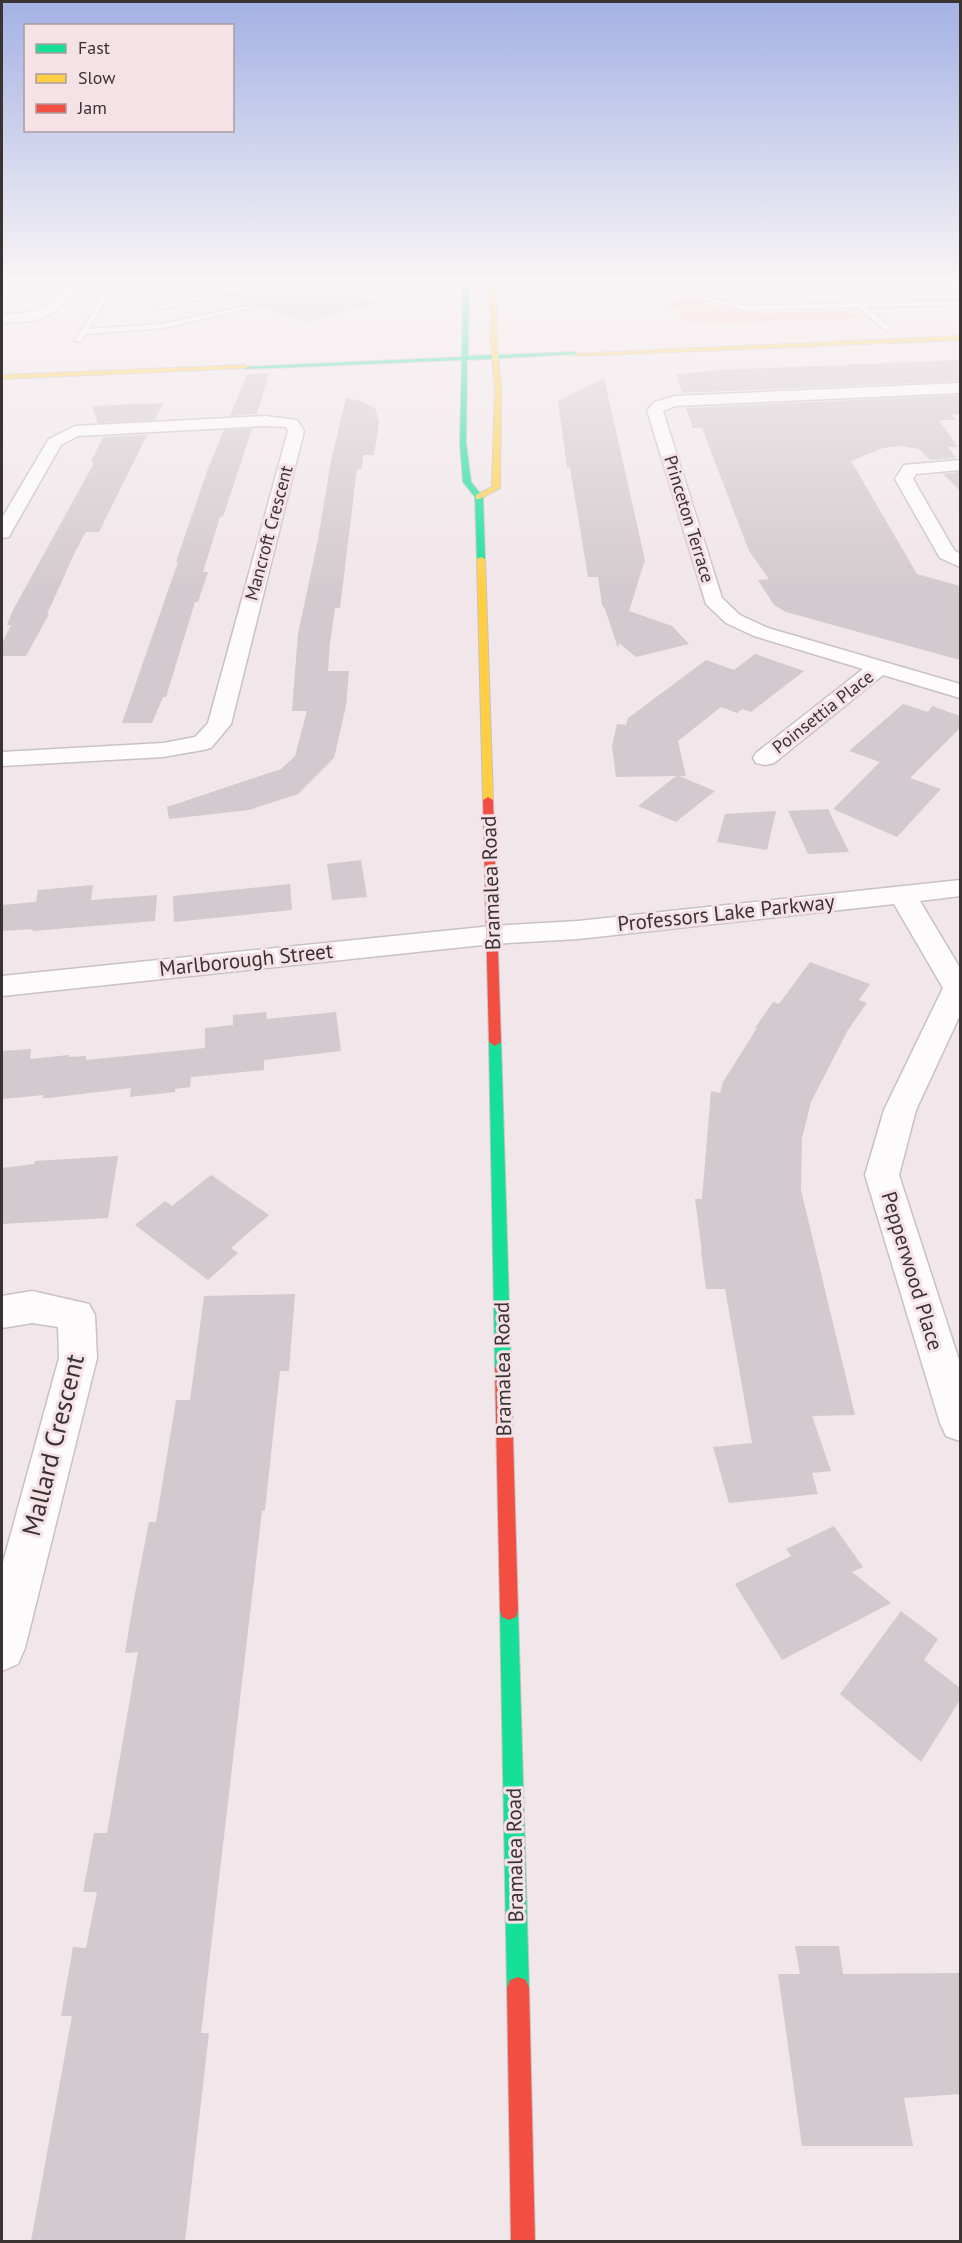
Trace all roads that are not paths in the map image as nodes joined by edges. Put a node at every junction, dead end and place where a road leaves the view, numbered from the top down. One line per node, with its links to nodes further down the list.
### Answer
1 (462, 384): 7 (main road, Bramalea Road)
2 (498, 385): 5 (main road)
3 (500, 385): 5 (main road)
4 (960, 388): 10 (street, Princeton Terrace)
5 (498, 389): 7 (main road)
6 (960, 465): 9 (street)
7 (479, 497): 16 (main road, Bramalea Road)
8 (2, 533): 13 (street, Mancroft Crescent)
9 (960, 561)
10 (880, 667): 11 (street, Princeton Terrace); 12 (street, Poinsettia Place)
11 (960, 691)
12 (765, 758)
13 (2, 759)
14 (960, 888): 15 (street, Professors Lake Parkway)
15 (902, 894): 16 (street, Professors Lake Parkway); 19 (street, Pepperwood Place)
16 (492, 935): 17 (street, Marlborough Street); 21 (main road, Bramalea Road)
17 (2, 986)
18 (2, 1312): 20 (street, Mallard Crescent)
19 (960, 1423)
20 (2, 1648)
21 (523, 2241)

